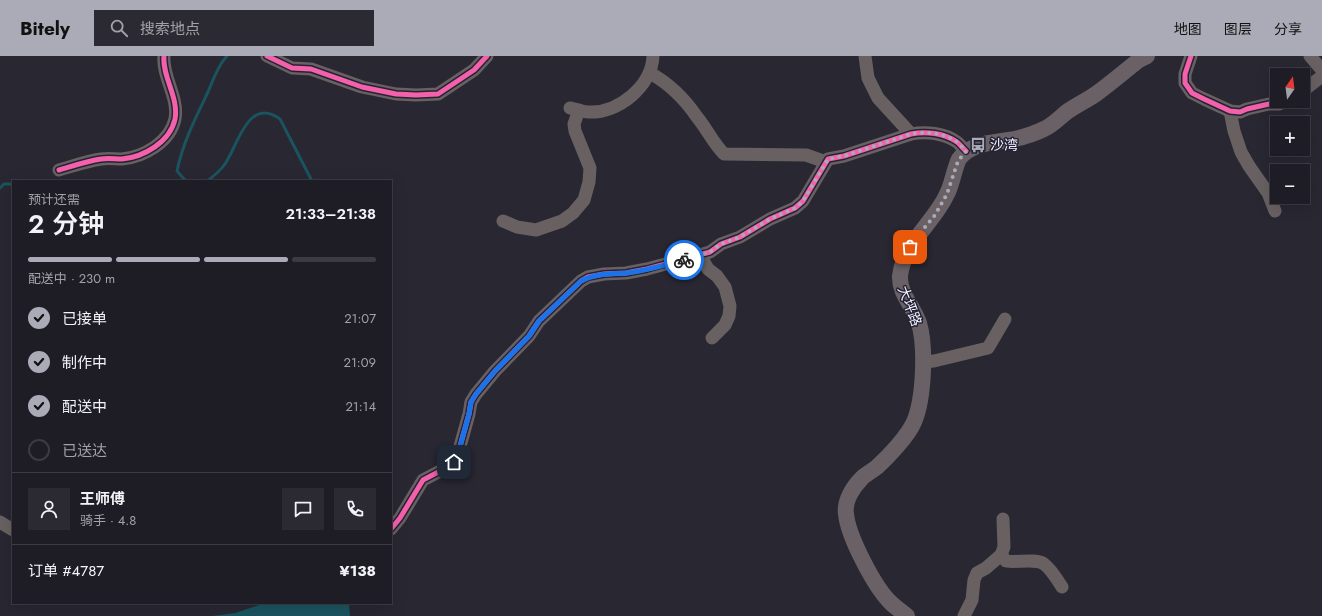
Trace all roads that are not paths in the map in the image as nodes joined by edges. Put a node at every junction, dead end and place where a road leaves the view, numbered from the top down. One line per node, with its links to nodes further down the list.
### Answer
1 (164, 56): 18 (street)
2 (267, 56): 3 (street)
3 (488, 56)
4 (653, 56): 10 (street)
5 (865, 56): 15 (street)
6 (1146, 56): 16 (main road)
7 (1191, 56): 14 (street)
8 (1310, 56): 9 (street)
9 (1322, 70)
10 (650, 73): 17 (street); 20 (street)
11 (1322, 76): 12 (street)
12 (1310, 85)
13 (1270, 104): 14 (street)
14 (1230, 111): 19 (street)
15 (911, 134): 16 (street); 17 (street)
16 (966, 151): 24 (main road, 大坪路)
17 (826, 162): 21 (street)
18 (59, 170)
19 (1275, 211)
20 (503, 221)
21 (700, 255): 23 (street); 27 (street)
22 (1004, 318): 24 (street)
23 (712, 338)
24 (922, 362): 31 (main road, 大坪路)
25 (1003, 519): 29 (street)
26 (0, 522): 28 (street)
27 (392, 528)
28 (12, 529)
29 (1001, 555): 30 (street); 32 (street)
30 (1062, 587)
31 (907, 616)
32 (964, 616)

